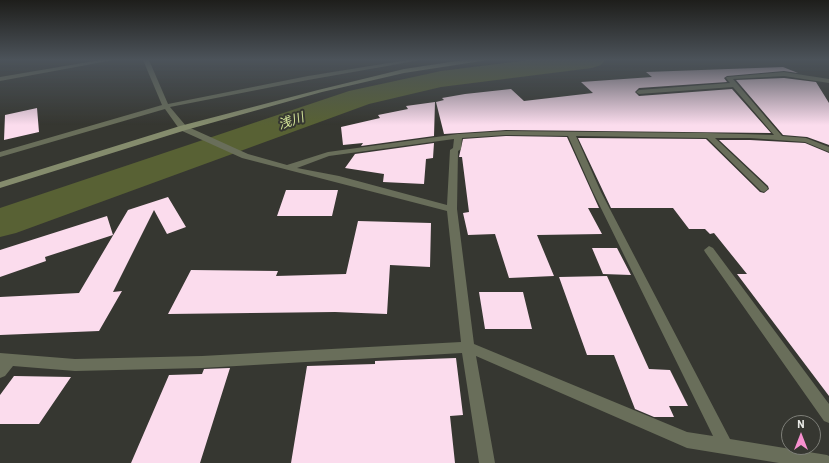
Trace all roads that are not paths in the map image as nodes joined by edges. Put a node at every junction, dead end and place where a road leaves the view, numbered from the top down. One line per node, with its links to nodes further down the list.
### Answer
1 (155, 82): 7 (street)
2 (290, 82): 7 (street)
3 (362, 82): 8 (street)
4 (732, 82): 5 (street)
5 (735, 85): 6 (street); 12 (street)
6 (639, 92)
7 (166, 106): 8 (street); 14 (street)
8 (184, 128): 15 (street); 16 (street)
9 (571, 134): 10 (street); 11 (street); 24 (street)
10 (708, 135): 12 (street); 17 (street)
11 (458, 136): 15 (street); 18 (street)
12 (780, 138): 13 (street)
13 (829, 150)
14 (0, 155)
15 (287, 168): 18 (street)
16 (0, 185)
17 (764, 189)
18 (452, 209): 20 (street)
19 (709, 250): 23 (street)
20 (468, 347): 21 (street); 24 (street); 25 (street)
21 (5, 360): 22 (street)
22 (0, 372)
23 (829, 416)
24 (726, 447): 26 (street)
25 (487, 463)
26 (827, 463)

